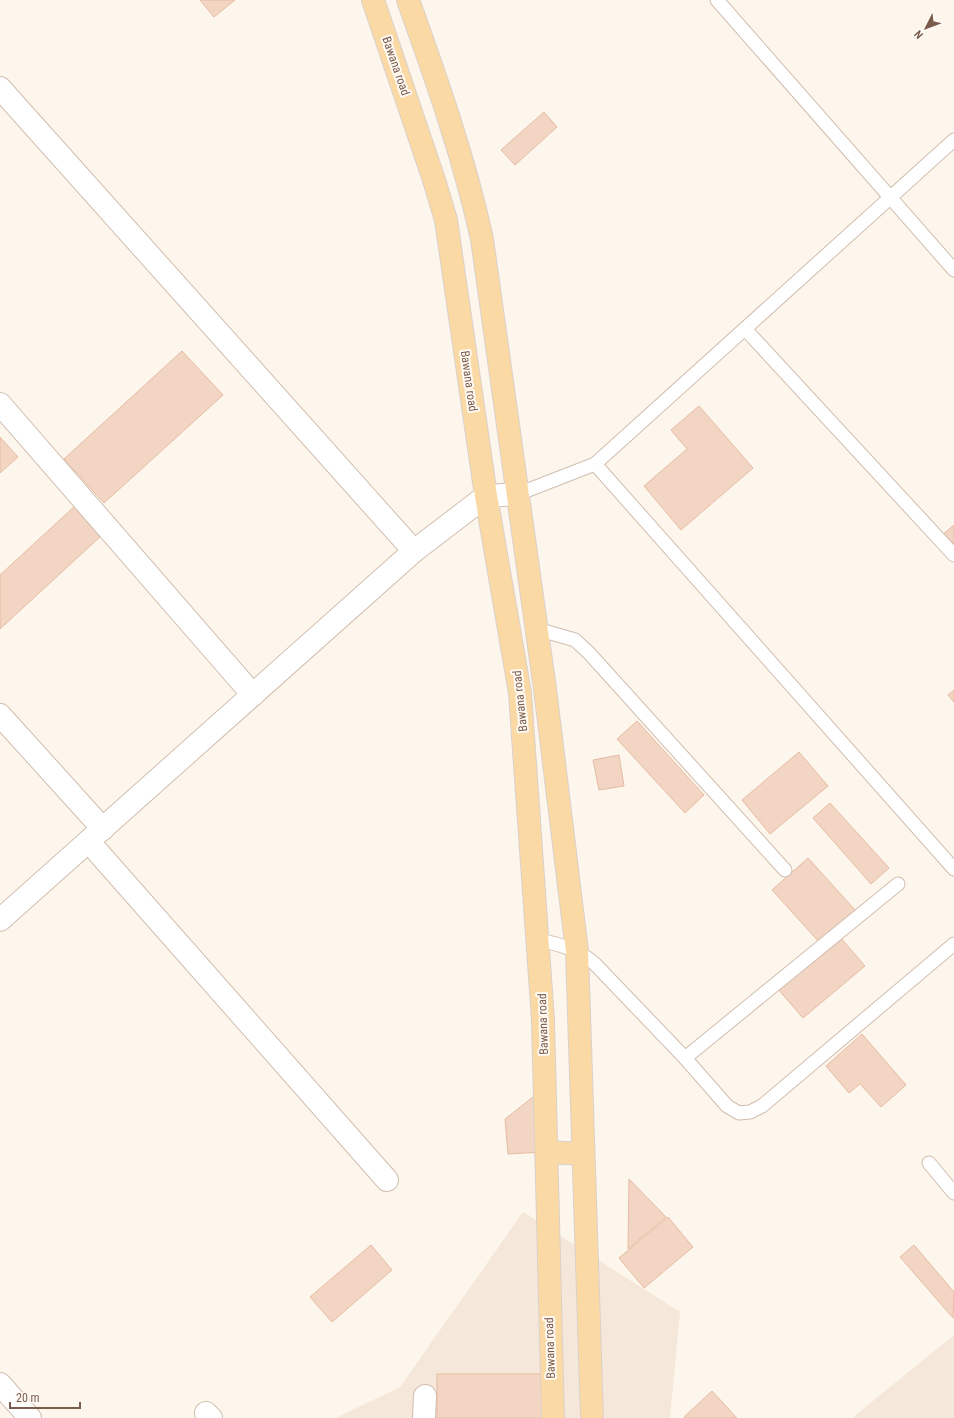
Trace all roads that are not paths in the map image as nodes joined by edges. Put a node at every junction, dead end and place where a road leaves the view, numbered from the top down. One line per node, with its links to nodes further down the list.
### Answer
1 (373, 0): 12 (main road, Bawana road)
2 (408, 0): 11 (main road)
3 (717, 0): 6 (lane)
4 (0, 88): 13 (street)
5 (954, 140): 6 (lane)
6 (890, 197): 7 (lane); 8 (lane)
7 (954, 270)
8 (745, 329): 10 (lane); 14 (lane)
9 (0, 404): 16 (street)
10 (595, 464): 11 (lane); 19 (lane)
11 (518, 494): 12 (street); 15 (main road)
12 (486, 496): 13 (street); 23 (main road, Bawana road)
13 (414, 551): 16 (street)
14 (954, 555)
15 (537, 629): 20 (lane); 25 (main road)
16 (253, 695): 18 (street)
17 (0, 715): 18 (street)
18 (96, 836): 22 (street); 30 (street)
19 (954, 869)
20 (785, 870)
21 (898, 884): 26 (lane)
22 (0, 920)
23 (538, 940): 25 (lane); 27 (main road, Bawana road)
24 (954, 944): 26 (lane)
25 (577, 951): 26 (lane); 28 (main road)
26 (685, 1058)
27 (546, 1152): 28 (main road); 36 (main road, Bawana road)
28 (583, 1154): 37 (main road)
29 (929, 1163): 31 (lane)
30 (387, 1180)
31 (954, 1193)
32 (0, 1384): 34 (street)
33 (425, 1396): 35 (street)
34 (30, 1418)
35 (424, 1418)
36 (553, 1418)
37 (592, 1418)

